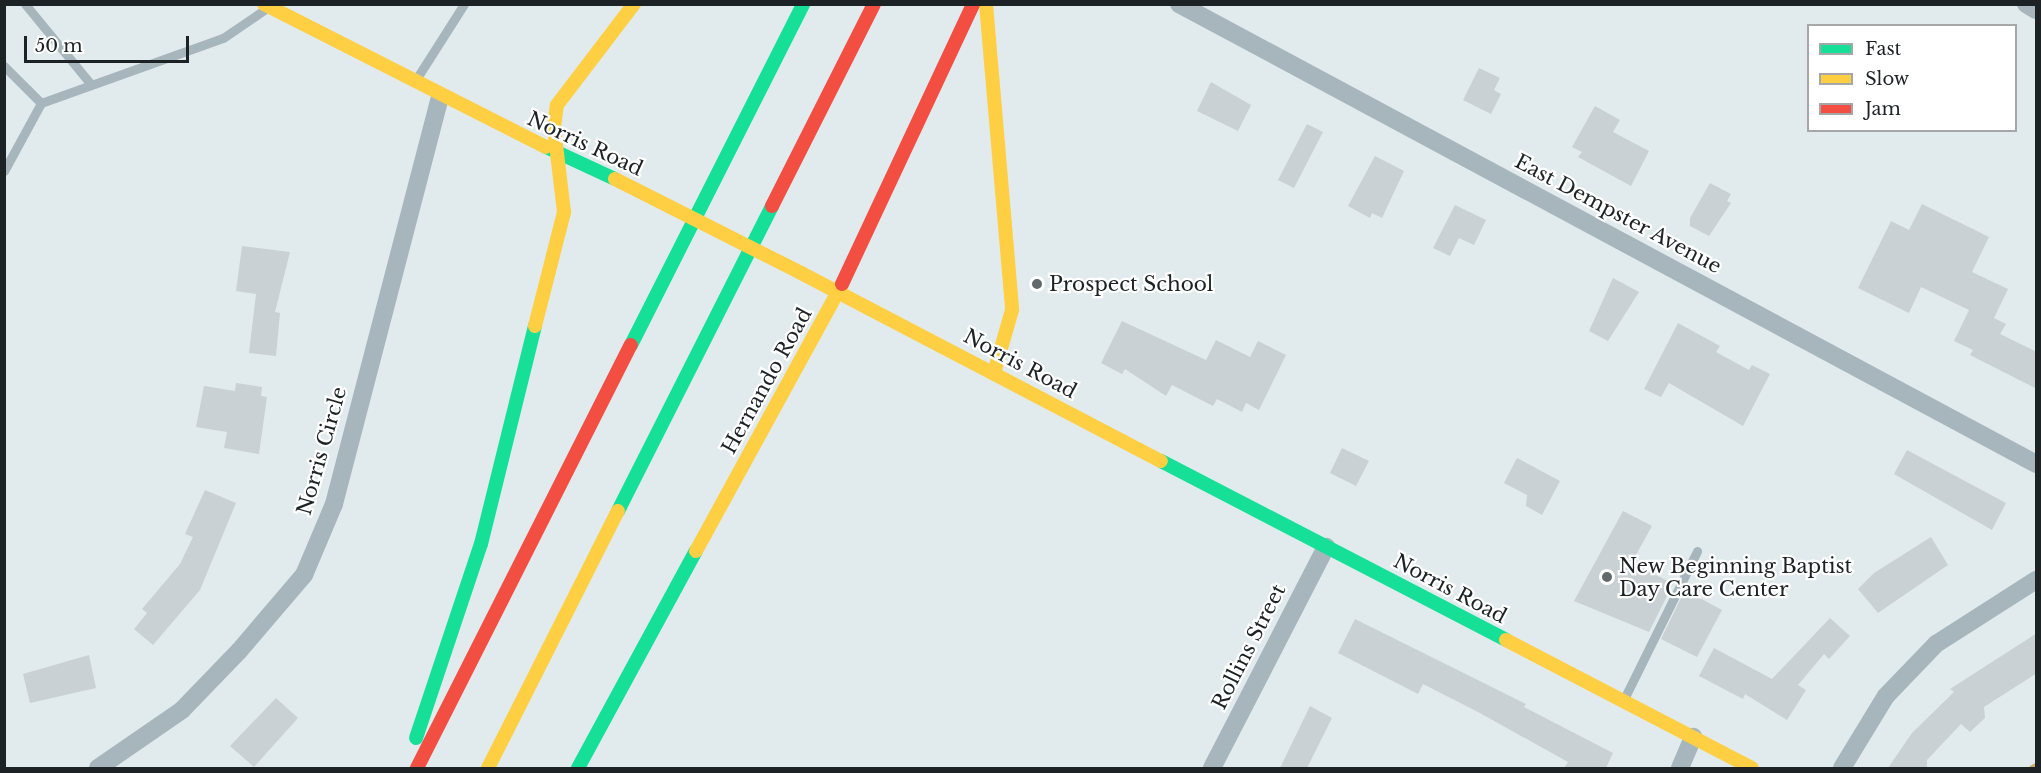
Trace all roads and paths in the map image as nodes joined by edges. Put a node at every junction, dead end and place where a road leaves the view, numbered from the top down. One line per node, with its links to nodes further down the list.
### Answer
1 (25, 4): 13 (lane)
2 (464, 4): 14 (lane)
3 (634, 4): 17 (main road)
4 (803, 4): 29 (main road)
5 (874, 4): 30 (main road)
6 (986, 4): 20 (main road)
7 (1179, 4): 21 (street, East Dempster Avenue)
8 (2026, 4): 11 (street)
9 (266, 6): 13 (lane); 14 (main road, Norris Road)
10 (970, 10): 19 (main road, Hernando Road)
11 (2037, 10)
12 (4, 66): 16 (lane)
13 (90, 82): 16 (lane)
14 (414, 83): 15 (main road, Norris Road)
15 (440, 98): 17 (main road, Norris Road); 27 (street, Norris Circle)
16 (41, 103): 18 (lane)
17 (556, 152): 19 (main road, Norris Road, bridge); 28 (main road)
18 (4, 171)
19 (838, 292): 20 (main road, Norris Road); 31 (main road, Hernando Road)
20 (994, 373): 22 (main road, Norris Road)
21 (2037, 464)
22 (1326, 547): 25 (main road, Norris Road); 32 (street, Rollins Street)
23 (1697, 551): 25 (lane)
24 (2037, 580): 35 (street)
25 (1623, 701): 26 (main road, Norris Road)
26 (1693, 737): 33 (street); 34 (main road, Norris Road)
27 (98, 768)
28 (407, 768)
29 (417, 768)
30 (488, 768)
31 (578, 768)
32 (1212, 768)
33 (1680, 768)
34 (1752, 768)
35 (1842, 768)

